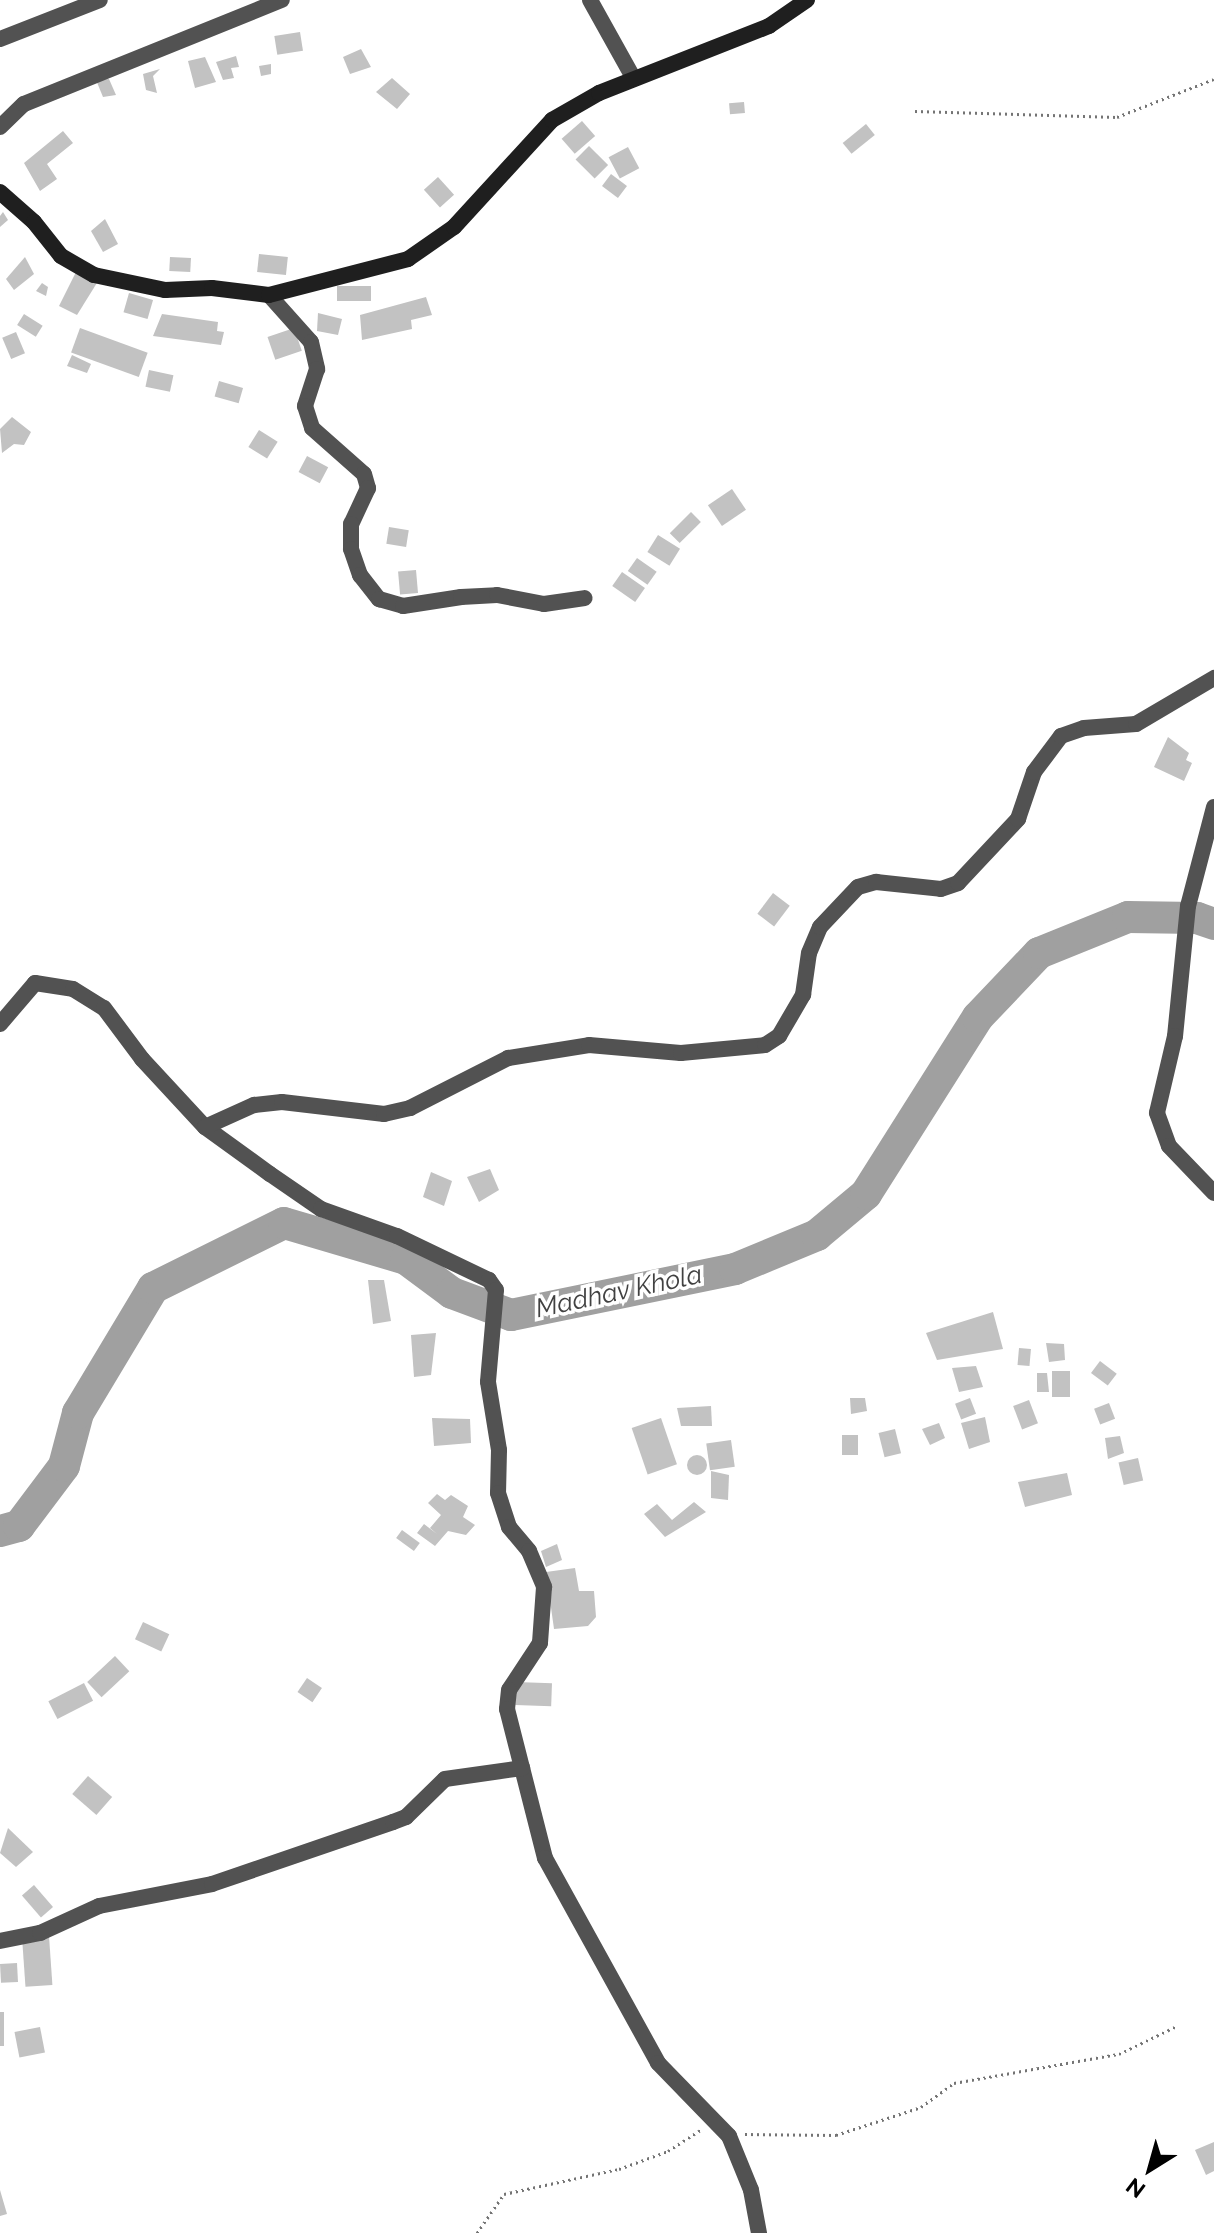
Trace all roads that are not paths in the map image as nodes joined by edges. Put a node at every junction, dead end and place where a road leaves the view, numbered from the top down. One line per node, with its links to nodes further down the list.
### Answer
1 (100, 0): 5 (street)
2 (282, 0): 7 (street)
3 (590, 0): 6 (street)
4 (807, 0): 6 (street)
5 (0, 39)
6 (634, 79): 9 (street)
7 (0, 127)
8 (0, 192): 9 (street)
9 (269, 295): 10 (street)
10 (585, 598)
11 (1214, 678): 14 (street)
12 (1214, 807): 15 (street)
13 (0, 1024): 14 (street)
14 (205, 1127): 16 (street)
15 (1214, 1193)
16 (522, 1768): 17 (street); 18 (street)
17 (0, 1941)
18 (759, 2233)

